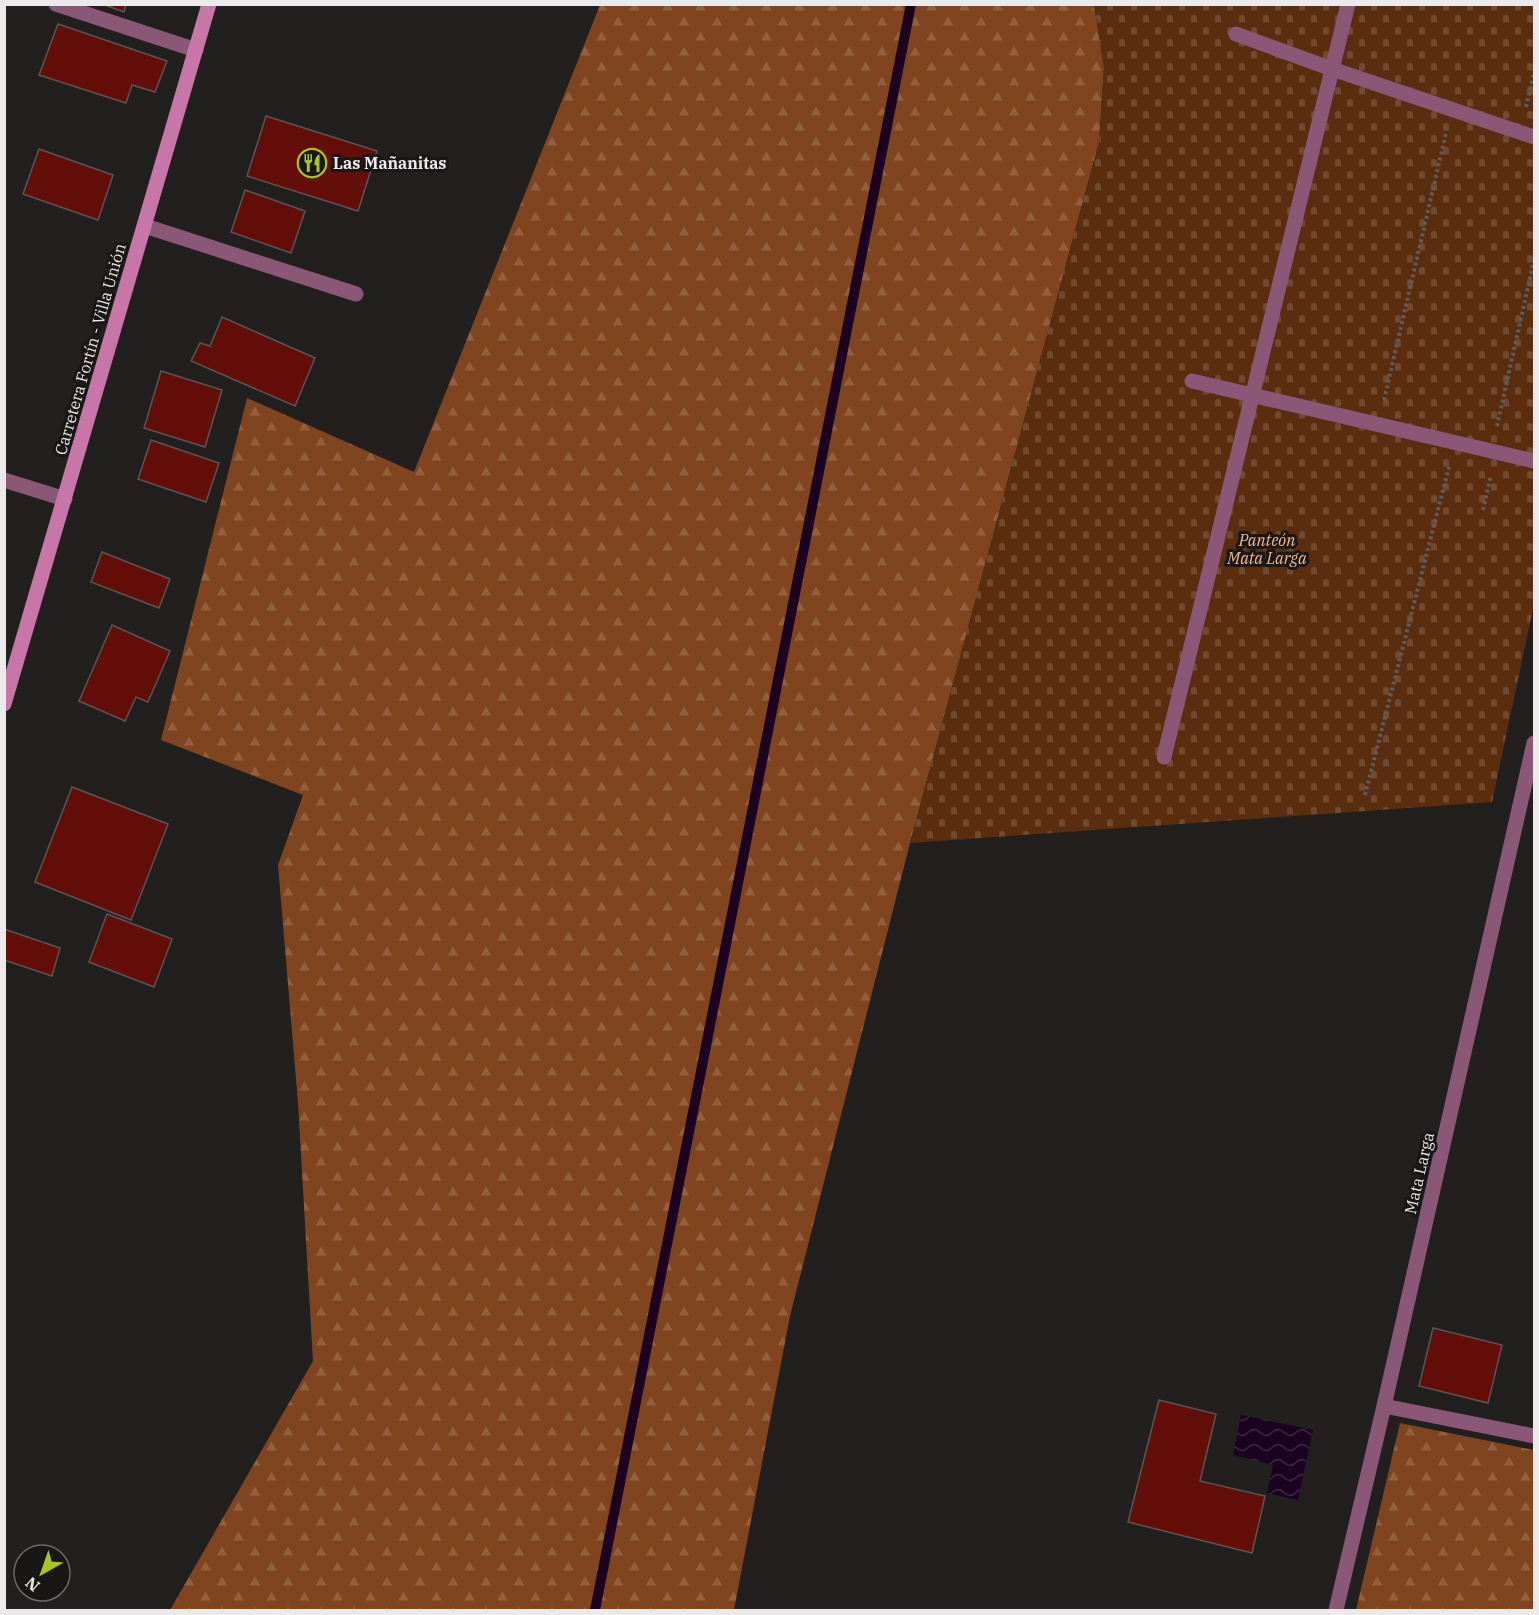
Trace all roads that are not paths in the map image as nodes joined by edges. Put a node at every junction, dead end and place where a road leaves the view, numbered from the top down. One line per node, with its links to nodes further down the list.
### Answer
1 (56, 4): 5 (street)
2 (209, 4): 5 (main road, Carretera Fortín - Villa Unión)
3 (1348, 4): 6 (street)
4 (1236, 34): 6 (street)
5 (196, 50): 8 (main road, Carretera Fortín - Villa Unión)
6 (1332, 69): 7 (street); 11 (street)
7 (1534, 137)
8 (145, 226): 9 (street); 14 (main road, Carretera Fortín - Villa Unión)
9 (356, 294)
10 (1192, 381): 11 (street)
11 (1253, 396): 12 (street); 17 (street)
12 (1534, 460)
13 (4, 480): 14 (street)
14 (65, 499): 15 (main road, Carretera Fortín - Villa Unión)
15 (4, 704)
16 (1534, 743): 18 (street, Mata Larga)
17 (1164, 757)
18 (1384, 1406): 19 (street); 20 (street, Mata Larga)
19 (1534, 1436)
20 (1336, 1611)

